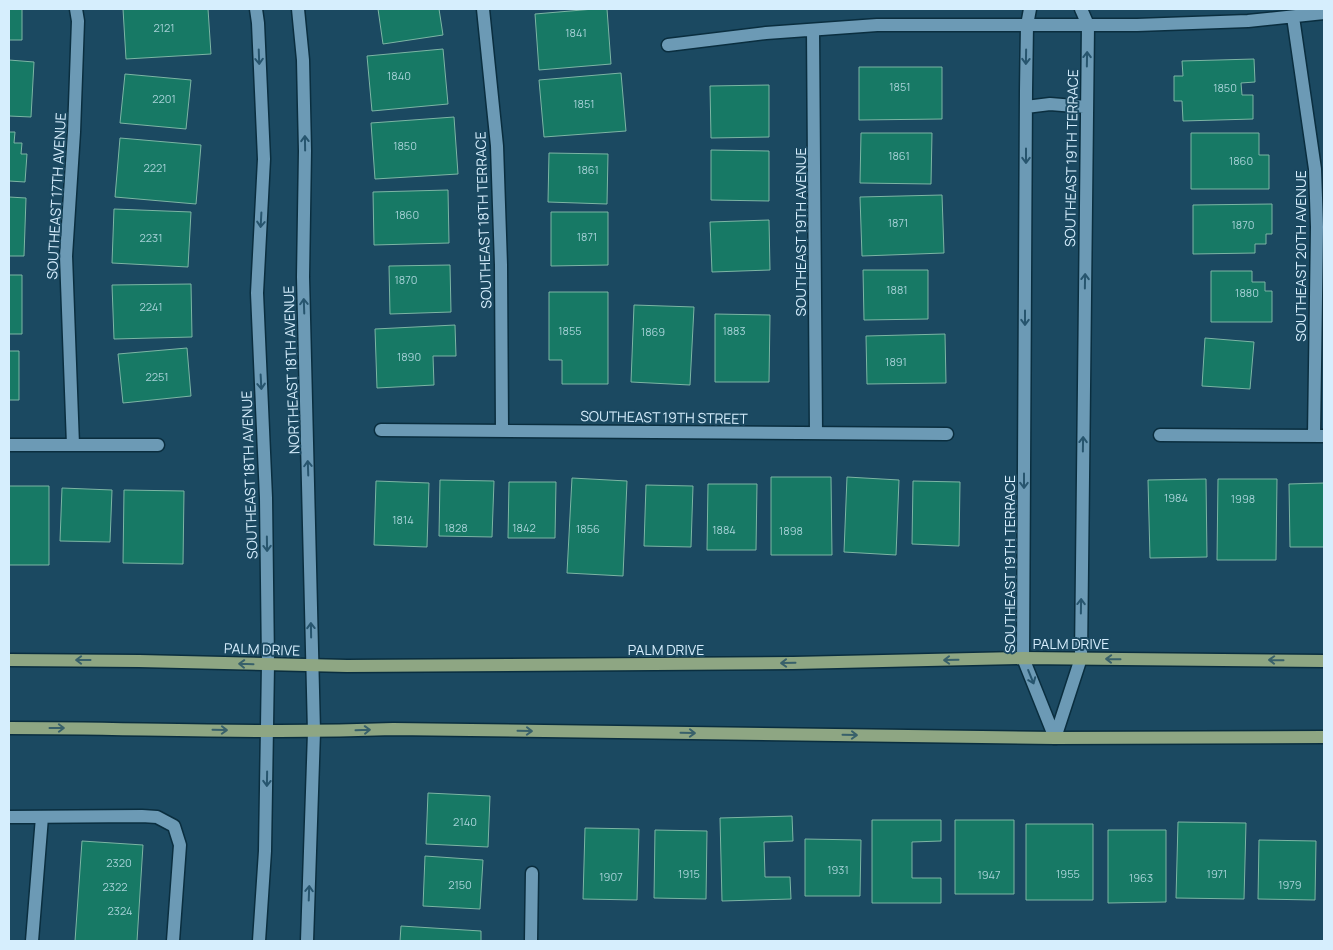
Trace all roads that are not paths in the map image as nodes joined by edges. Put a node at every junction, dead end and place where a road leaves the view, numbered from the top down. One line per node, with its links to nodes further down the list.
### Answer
1 (76, 9): 22 (street, SOUTHEAST 17TH AVENUE)
2 (256, 9): 28 (street, SOUTHEAST 18TH AVENUE, one-way to 28)
3 (298, 9): 29 (street, NORTHEAST 18TH AVENUE, one-way to 3)
4 (483, 9): 16 (street, SOUTHEAST 18TH TERRACE)
5 (1030, 9): 9 (street, SOUTHEAST 19TH TERRACE)
6 (1081, 9): 10 (street, SOUTHEAST 19TH TERRACE)
7 (1324, 13): 8 (street)
8 (1293, 17): 10 (street); 20 (street, SOUTHEAST 20TH AVENUE)
9 (1027, 25): 10 (street); 11 (street); 13 (street, SOUTHEAST 19TH TERRACE, one-way to 13)
10 (1088, 25): 14 (street, SOUTHEAST 19TH TERRACE, one-way to 10)
11 (813, 30): 12 (street); 17 (street, SOUTHEAST 19TH AVENUE)
12 (668, 45)
13 (1026, 107): 14 (street); 24 (street, SOUTHEAST 19TH TERRACE, one-way to 24)
14 (1087, 107): 25 (street, SOUTHEAST 19TH TERRACE, one-way to 14)
15 (381, 430): 16 (street, SOUTHEAST 19TH STREET)
16 (502, 430): 17 (street, SOUTHEAST 19TH STREET)
17 (816, 434): 18 (street, SOUTHEAST 19TH STREET)
18 (947, 434)
19 (1160, 435): 20 (street)
20 (1319, 436)
21 (9, 444): 22 (street)
22 (73, 445): 23 (street)
23 (158, 446)
24 (1023, 658): 25 (main road, PALM DRIVE); 29 (main road, PALM DRIVE, one-way to 29); 34 (street, SOUTHEAST 19TH TERRACE, one-way to 34)
25 (1081, 658): 27 (main road, PALM DRIVE, one-way to 25); 34 (street, SOUTHEAST 19TH TERRACE)
26 (9, 660): 28 (main road, PALM DRIVE, one-way to 26)
27 (1324, 661)
28 (268, 664): 29 (main road, PALM DRIVE); 31 (street, SOUTHEAST 18TH AVENUE)
29 (312, 666): 32 (street, NORTHEAST 18TH AVENUE)
30 (9, 728): 31 (main road, one-way to 31)
31 (268, 731): 32 (main road); 40 (street, SOUTHEAST 18TH AVENUE, one-way to 40)
32 (314, 732): 34 (main road, one-way to 34); 41 (street, one-way to 32)
33 (1324, 737): 34 (main road)
34 (1055, 738)
35 (9, 817): 36 (street)
36 (42, 817): 38 (street); 39 (street)
37 (532, 873): 42 (street)
38 (32, 941)
39 (173, 941)
40 (259, 941)
41 (307, 941)
42 (532, 941)

